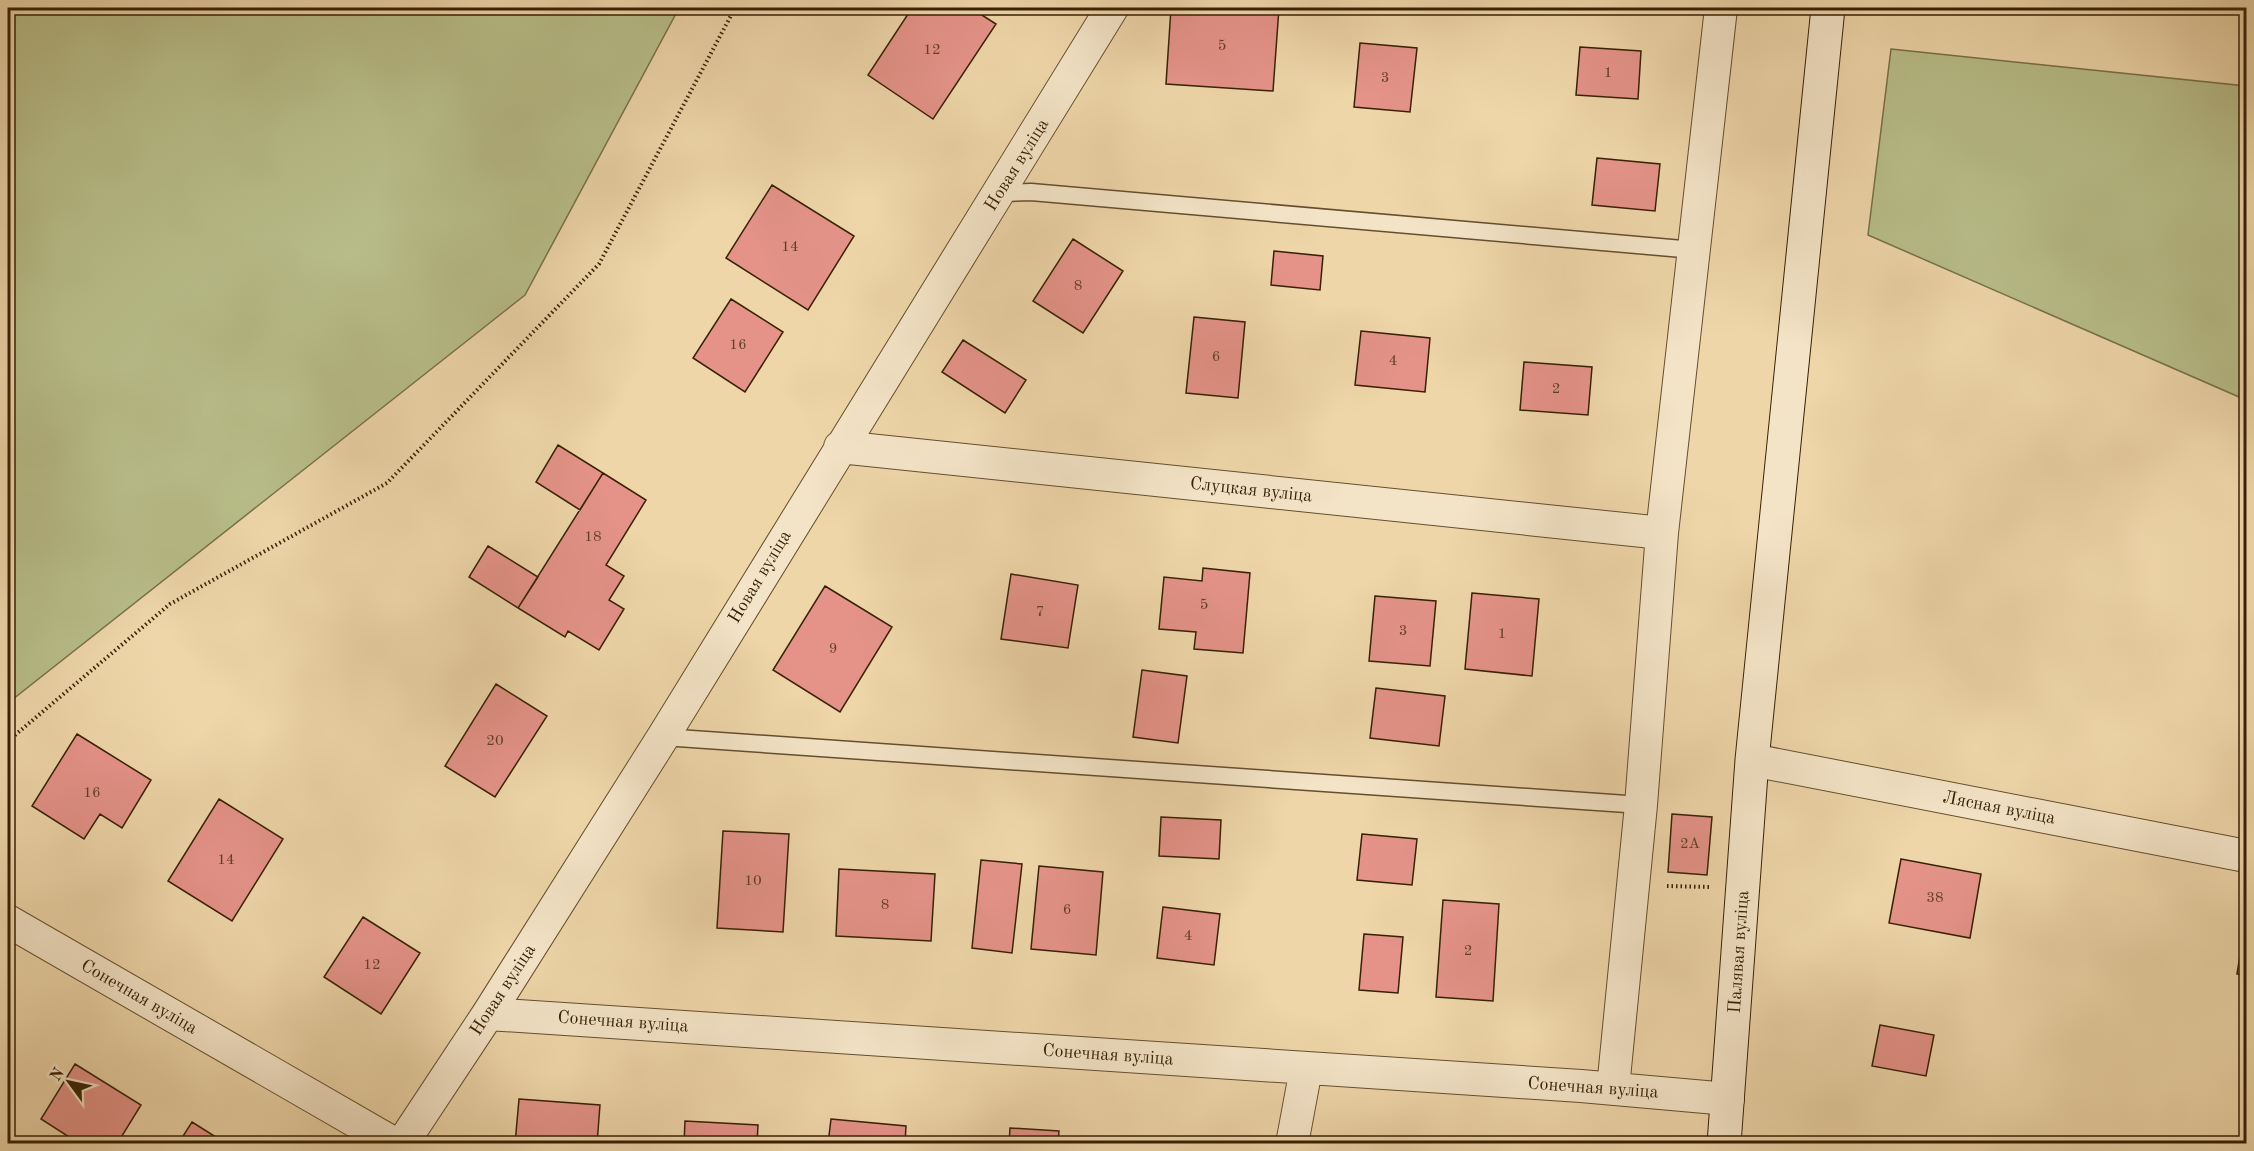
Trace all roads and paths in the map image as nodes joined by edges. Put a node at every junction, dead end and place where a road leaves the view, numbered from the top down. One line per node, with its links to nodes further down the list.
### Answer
1 (735, 8): 10 (path)
2 (1112, 8): 5 (street, Новая вуліца)
3 (1721, 8): 6 (street)
4 (1828, 8): 11 (street, Палявая вуліца)
5 (999, 193): 6 (lane); 7 (street, Новая вуліца)
6 (1694, 250): 8 (street)
7 (840, 447): 8 (street, Слуцкая вуліца); 9 (street, Новая вуліца)
8 (1662, 533): 12 (street)
9 (663, 737): 12 (lane); 17 (street, Новая вуліца)
10 (8, 741)
11 (1752, 760): 13 (street, Лясная вуліца); 20 (street, Палявая вуліца)
12 (1641, 805): 19 (street)
13 (2247, 856)
14 (1665, 885): 15 (path)
15 (1720, 888)
16 (8, 921): 21 (street, Сонечная вуліца)
17 (488, 1014): 18 (street, Сонечная вуліца); 22 (street, Новая вуліца)
18 (1306, 1069): 19 (street, Сонечная вуліца); 23 (street)
19 (1613, 1088): 20 (street, Сонечная вуліца)
20 (1728, 1099): 24 (street, Палявая вуліца)
21 (395, 1143)
22 (402, 1143)
23 (1292, 1143)
24 (1724, 1143)

